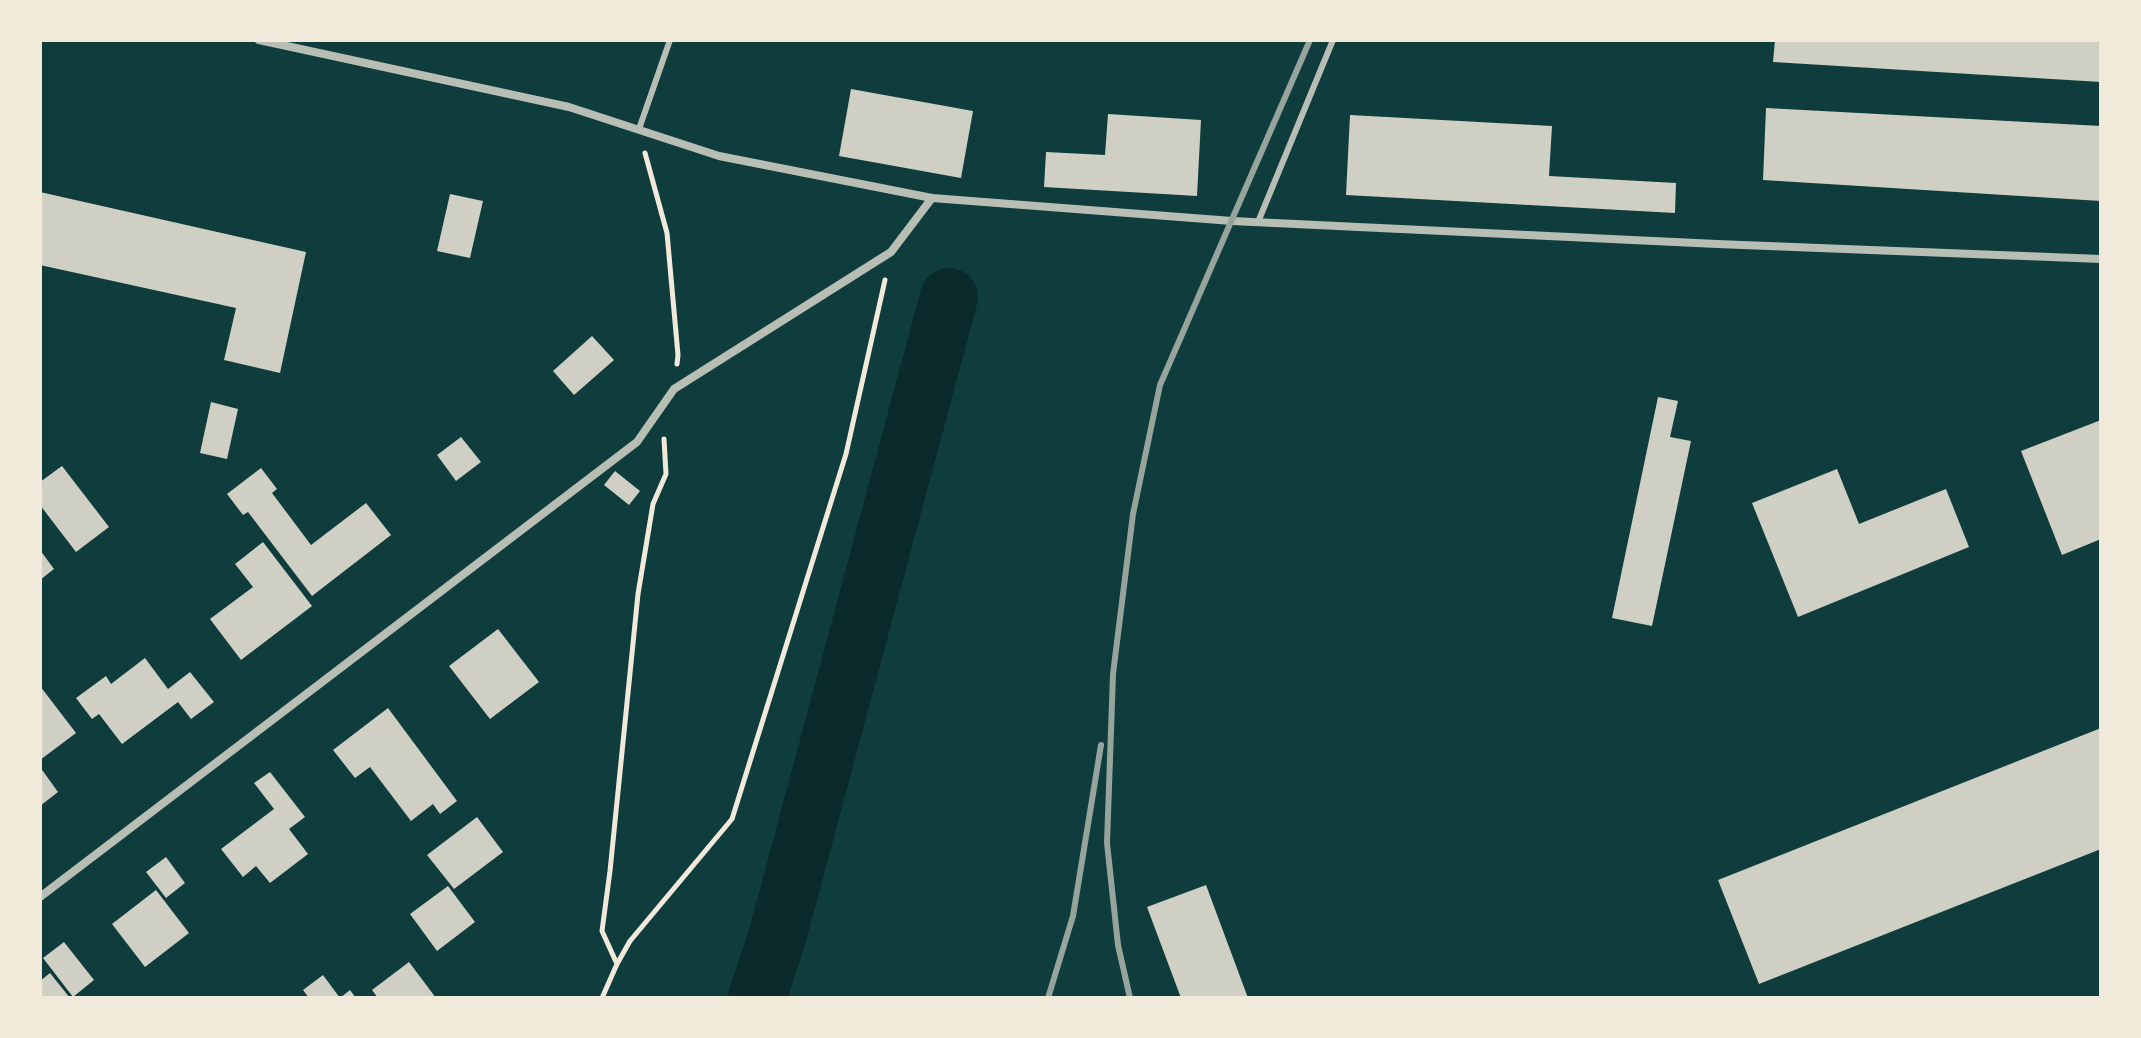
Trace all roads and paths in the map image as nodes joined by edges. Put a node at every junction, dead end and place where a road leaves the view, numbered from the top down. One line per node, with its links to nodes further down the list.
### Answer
1 (259, 40): 4 (street)
2 (670, 40): 4 (lane)
3 (1333, 40): 6 (lane)
4 (639, 129): 5 (street); 9 (path)
5 (932, 198): 6 (street); 7 (street)
6 (1258, 222): 8 (street)
7 (891, 252): 9 (street); 12 (path)
8 (2101, 259)
9 (674, 389): 10 (street)
10 (662, 407): 11 (street); 12 (path)
11 (40, 897)
12 (617, 964): 13 (path)
13 (602, 998)

